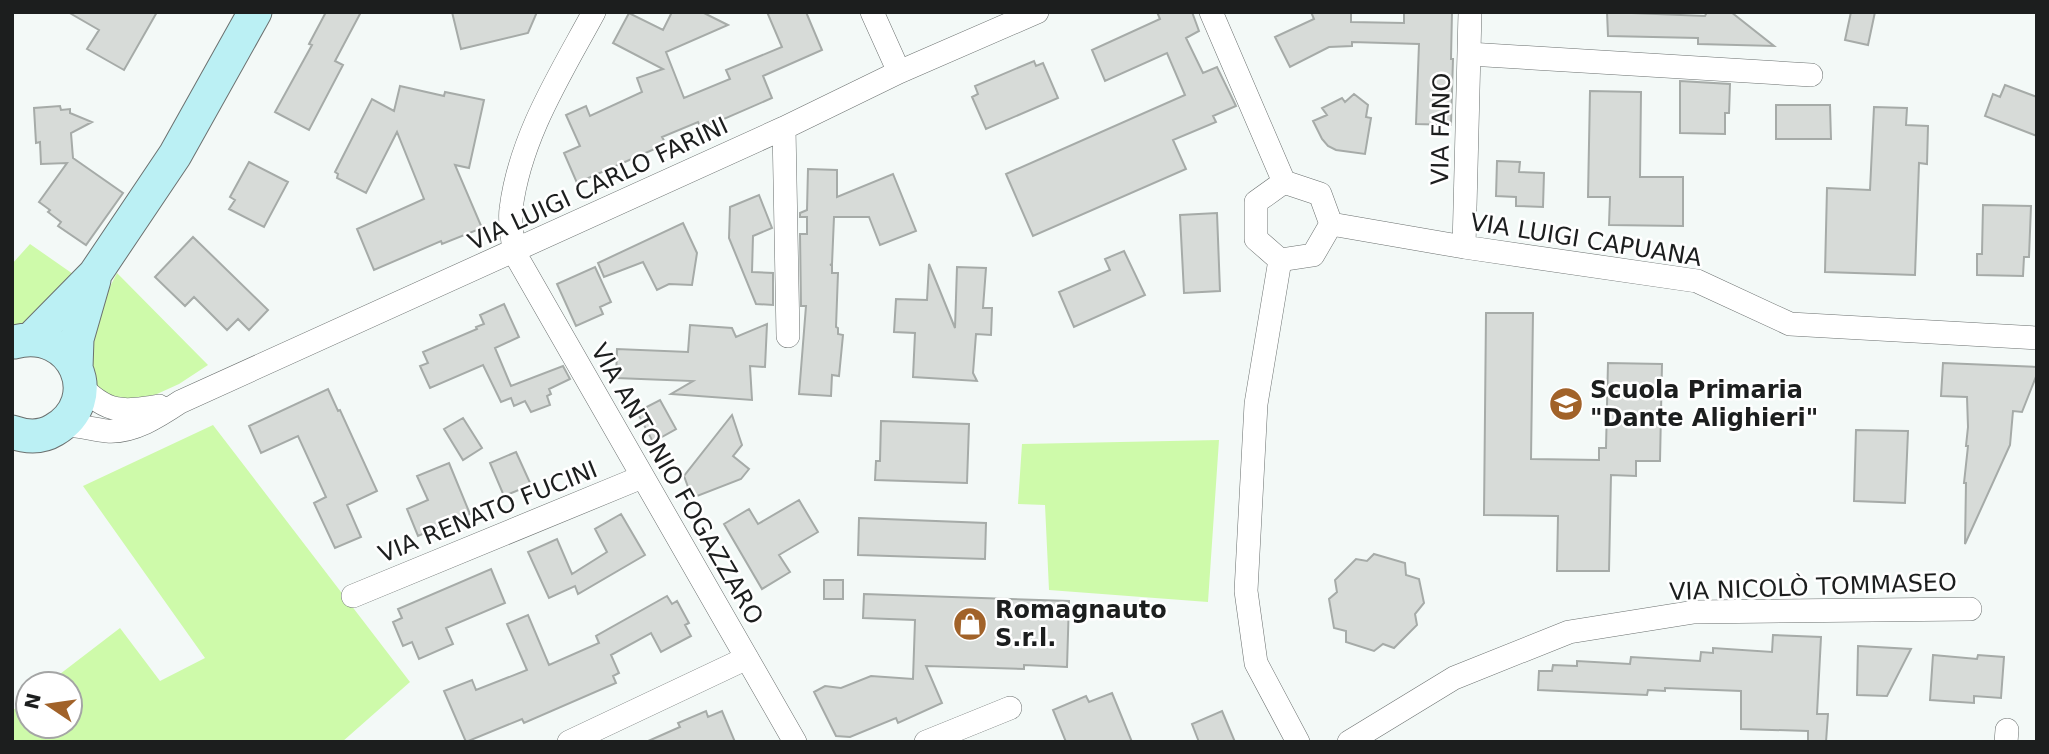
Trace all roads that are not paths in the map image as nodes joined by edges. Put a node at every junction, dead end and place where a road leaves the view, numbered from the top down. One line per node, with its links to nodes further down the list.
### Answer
1 (256, 12): 16 (main road)
2 (594, 12): 14 (street)
3 (872, 12): 8 (street)
4 (1037, 12): 8 (street, VIA LUIGI CARLO FARINI)
5 (1211, 12): 11 (street)
6 (1470, 12): 7 (street, VIA FANO)
7 (1469, 54): 9 (street); 13 (street, VIA FANO)
8 (899, 72): 10 (street, VIA LUIGI CARLO FARINI)
9 (1811, 75)
10 (784, 128): 14 (street, VIA LUIGI CARLO FARINI); 17 (street)
11 (1284, 182): 12 (street); 15 (street)
12 (1331, 223): 13 (street, VIA LUIGI CAPUANA); 15 (street)
13 (1464, 247): 18 (street, VIA LUIGI CAPUANA)
14 (514, 252): 21 (street, VIA LUIGI CARLO FARINI); 24 (street, VIA ANTONIO FOGAZZARO)
15 (1280, 260): 32 (street)
16 (95, 274): 19 (main road); 20 (main road)
17 (788, 336)
18 (2037, 338)
19 (22, 341): 20 (main road)
20 (78, 377): 21 (street, VIA LUIGI CARLO FARINI); 22 (main road)
21 (180, 402): 22 (street, VIA LUIGI CARLO FARINI)
22 (62, 425): 23 (main road)
23 (12, 432)
24 (642, 477): 25 (street, VIA RENATO FUCINI); 27 (street, VIA ANTONIO FOGAZZARO)
25 (353, 596)
26 (1970, 609): 33 (street, VIA NICOLÒ TOMMASEO)
27 (747, 658): 29 (street); 30 (street, VIA ANTONIO FOGAZZARO)
28 (1010, 708): 31 (street)
29 (569, 742)
30 (795, 742)
31 (926, 742)
32 (1298, 742)
33 (1349, 742)

